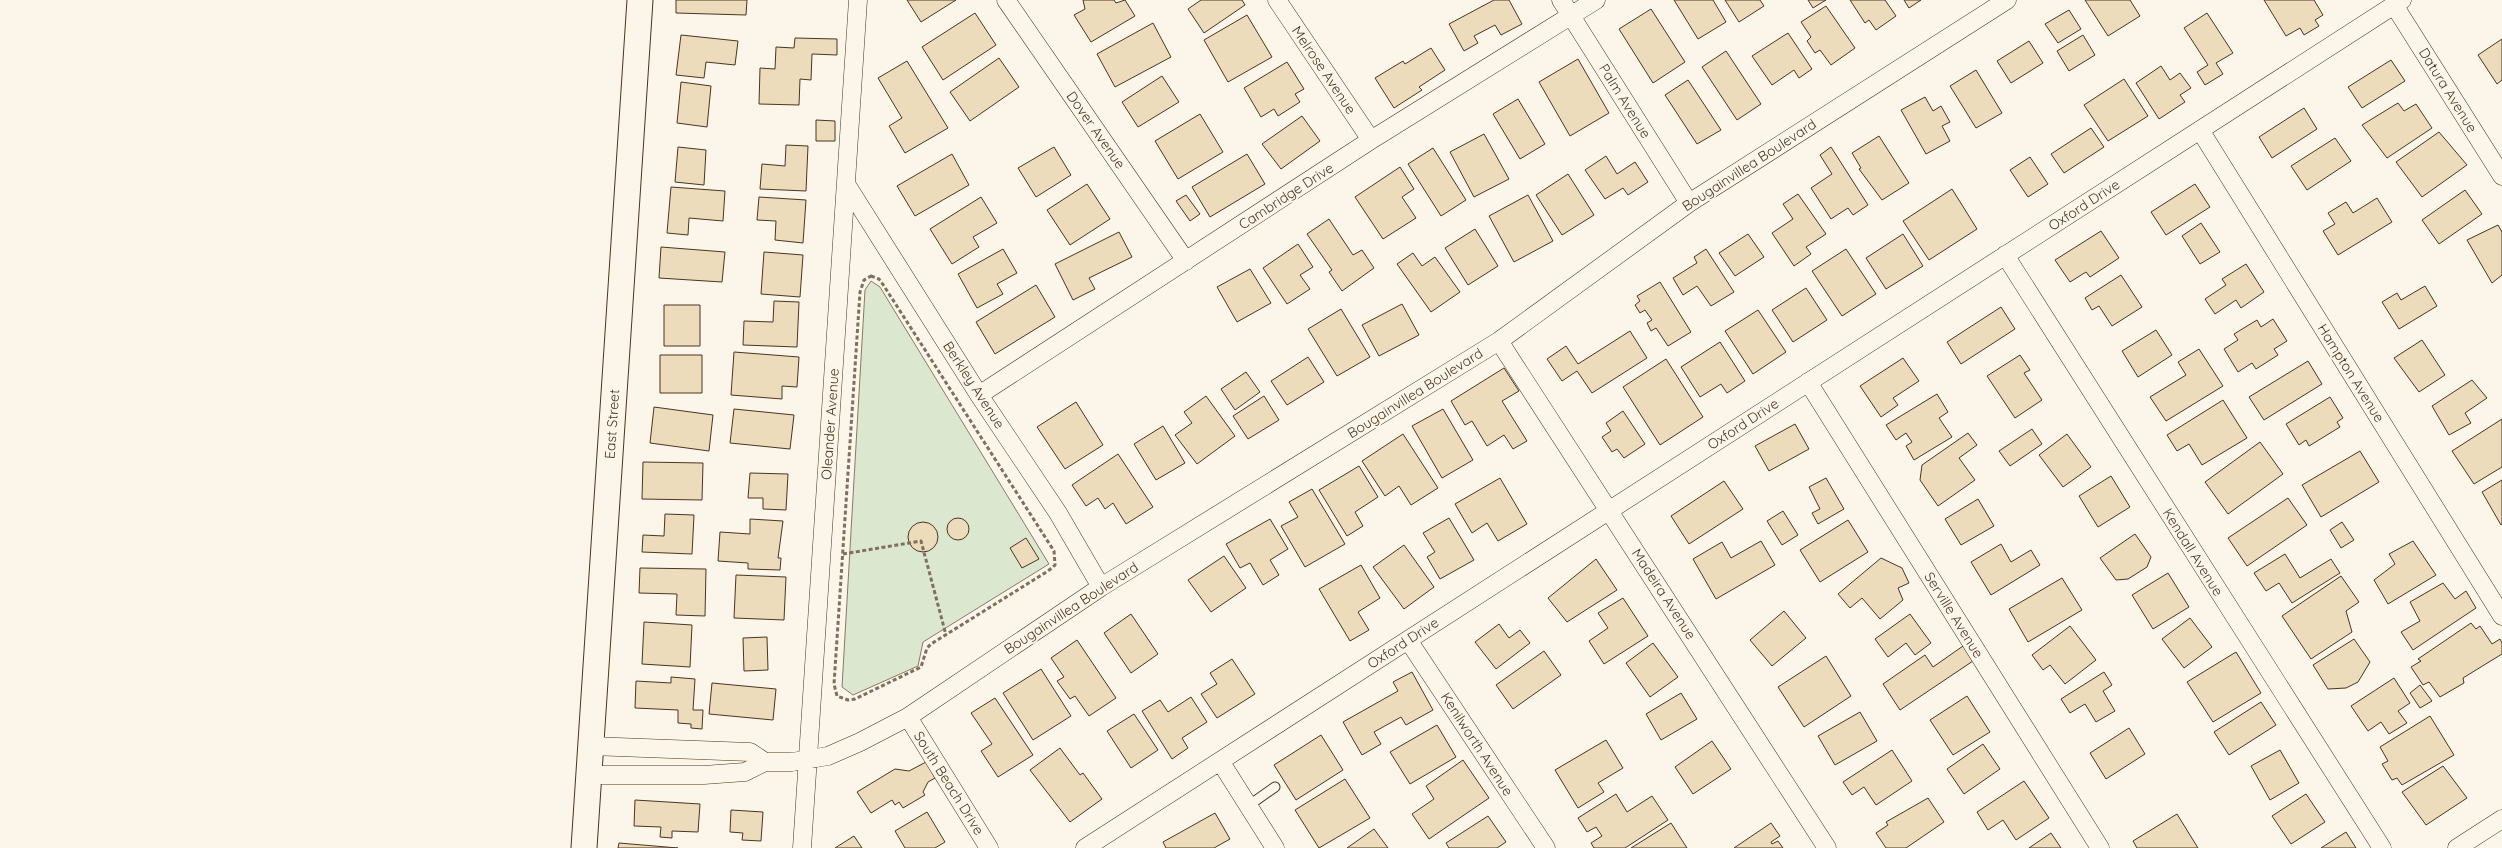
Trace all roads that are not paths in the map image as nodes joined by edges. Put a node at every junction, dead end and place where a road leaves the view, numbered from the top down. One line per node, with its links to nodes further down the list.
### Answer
1 (640, 0): 25 (main road, East Street)
2 (858, 0): 13 (street, Oleander Avenue)
3 (1006, 0): 16 (street, Dover Avenue)
4 (1277, 0): 11 (street, Melrose Avenue)
5 (1561, 0): 9 (street, Palm Avenue)
6 (1596, 0): 9 (street, Cambridge Drive)
7 (2007, 0): 14 (street, Bougainvillea Boulevard)
8 (2398, 2): 10 (street, Oxford Drive); 12 (street, Datura Avenue)
9 (1571, 16): 11 (street, Cambridge Drive); 14 (street, Palm Avenue)
10 (2200, 130): 15 (street, Oxford Drive); 22 (street, Hampton Avenue)
11 (1371, 140): 16 (street, Cambridge Drive)
12 (2502, 176)
13 (846, 184): 19 (street, Berkley Avenue); 26 (street, Oleander Avenue)
14 (1689, 203): 17 (street, Bougainvillea Boulevard)
15 (2005, 256): 18 (street, Oxford Drive); 41 (street, Kendall Avenue)
16 (1186, 261): 19 (street, Cambridge Drive)
17 (1499, 341): 20 (street, Madeira Avenue); 21 (street, Bougainvillea Boulevard)
18 (1808, 382): 20 (street, Oxford Drive); 40 (street, Serville Avenue)
19 (979, 395): 21 (street, Berkley Avenue)
20 (1610, 510): 23 (street, Oxford Drive); 39 (street, Madeira Avenue)
21 (1101, 587): 24 (street, Bougainvillea Boulevard)
22 (2502, 616)
23 (1408, 640): 27 (street, Oxford Drive); 38 (street, Kenilworth Avenue)
24 (908, 717): 26 (street, Bougainvillea Boulevard); 35 (street, South Beach Drive)
25 (591, 746): 28 (street); 29 (main road, East Street)
26 (807, 759): 28 (street, Bougainvillea Boulevard); 34 (street, Oleander Avenue)
27 (1220, 761): 31 (street); 36 (street, Oxford Drive)
28 (765, 762): 29 (street)
29 (590, 775): 33 (main road, East Street)
30 (1275, 787): 31 (lane)
31 (1248, 806): 37 (street)
32 (2502, 819): 42 (street)
33 (584, 848)
34 (802, 848)
35 (989, 848)
36 (1085, 848)
37 (1275, 848)
38 (1546, 848)
39 (1827, 848)
40 (2100, 848)
41 (2382, 848)
42 (2457, 848)

